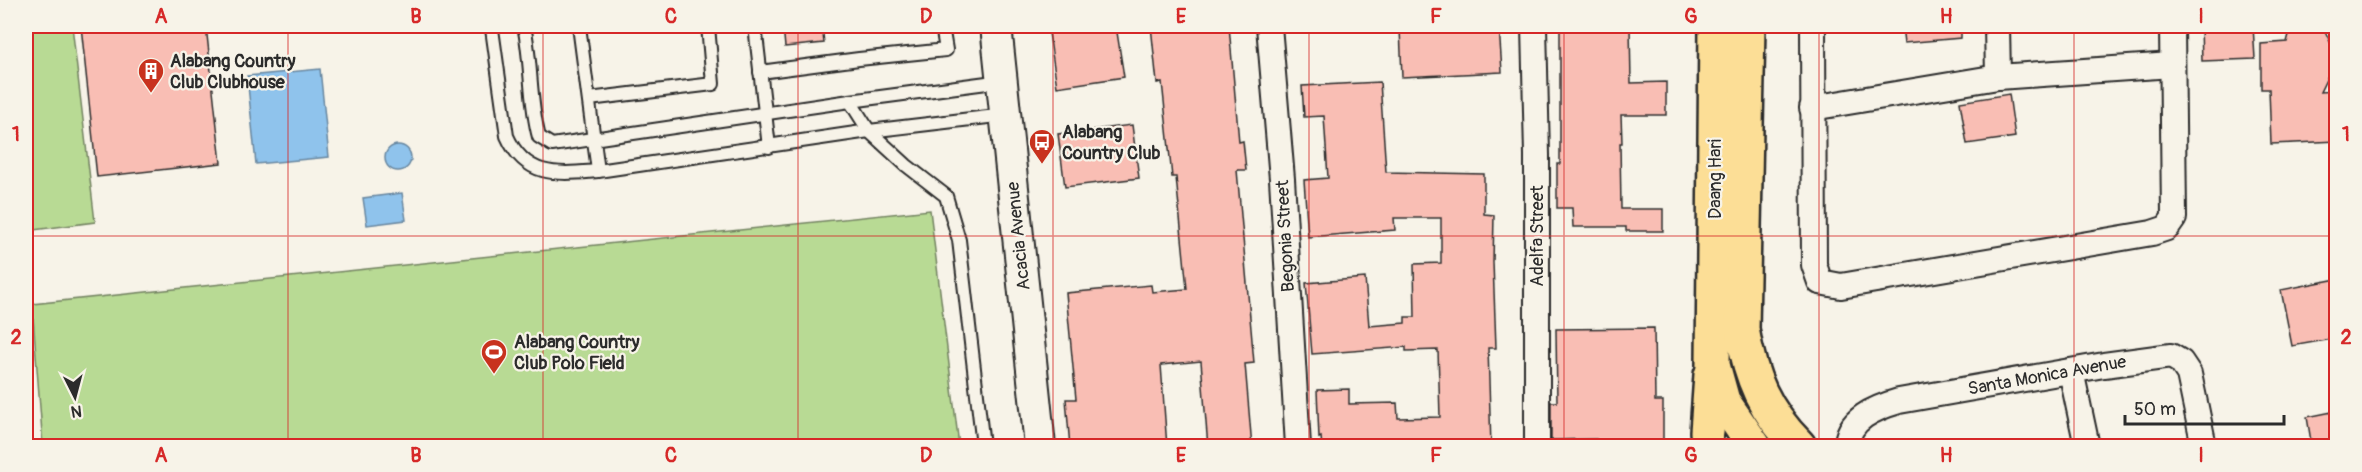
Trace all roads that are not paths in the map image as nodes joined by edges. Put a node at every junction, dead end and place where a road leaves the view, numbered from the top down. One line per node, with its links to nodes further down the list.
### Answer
1 (488, 26): 27 (lane)
2 (524, 26): 25 (lane)
3 (579, 26): 19 (lane)
4 (708, 26): 19 (lane)
5 (755, 26): 16 (lane)
6 (942, 26): 16 (lane)
7 (996, 26): 18 (street, Acacia Avenue)
8 (1269, 26): 36 (street, Begonia Street)
9 (1534, 26): 37 (street, Adelfa Street)
10 (1716, 26): 28 (main road, Daang Hari)
11 (1748, 26): 28 (main road, Daang Hari)
12 (1813, 26): 21 (street)
13 (1997, 26): 17 (street)
14 (2172, 26): 15 (street)
15 (2172, 65): 17 (street); 21 (street)
16 (760, 72): 22 (lane)
17 (1998, 77): 21 (street)
18 (1002, 81): 20 (lane); 23 (street, Acacia Avenue)
19 (589, 99): 25 (lane)
20 (850, 101): 22 (lane); 24 (lane)
21 (1812, 108)
22 (765, 113): 25 (lane); 26 (lane)
23 (1005, 115): 24 (lane); 35 (street, Acacia Avenue)
24 (869, 131): 26 (lane); 34 (lane)
25 (594, 139): 27 (lane)
26 (769, 147): 27 (lane)
27 (598, 171)
28 (1728, 330): 30 (main road); 31 (main road); 32 (main road)
29 (2071, 371): 39 (street, Santa Monica Avenue); 40 (street); 41 (street, Santa Monica Avenue)
30 (1754, 380): 31 (street); 33 (street); 38 (main road)
31 (1723, 401): 32 (lane); 33 (main road)
32 (1706, 440)
33 (1746, 442)
34 (983, 447)
35 (1040, 447)
36 (1298, 447)
37 (1537, 447)
38 (1799, 447)
39 (1846, 447)
40 (2087, 447)
41 (2204, 447)

